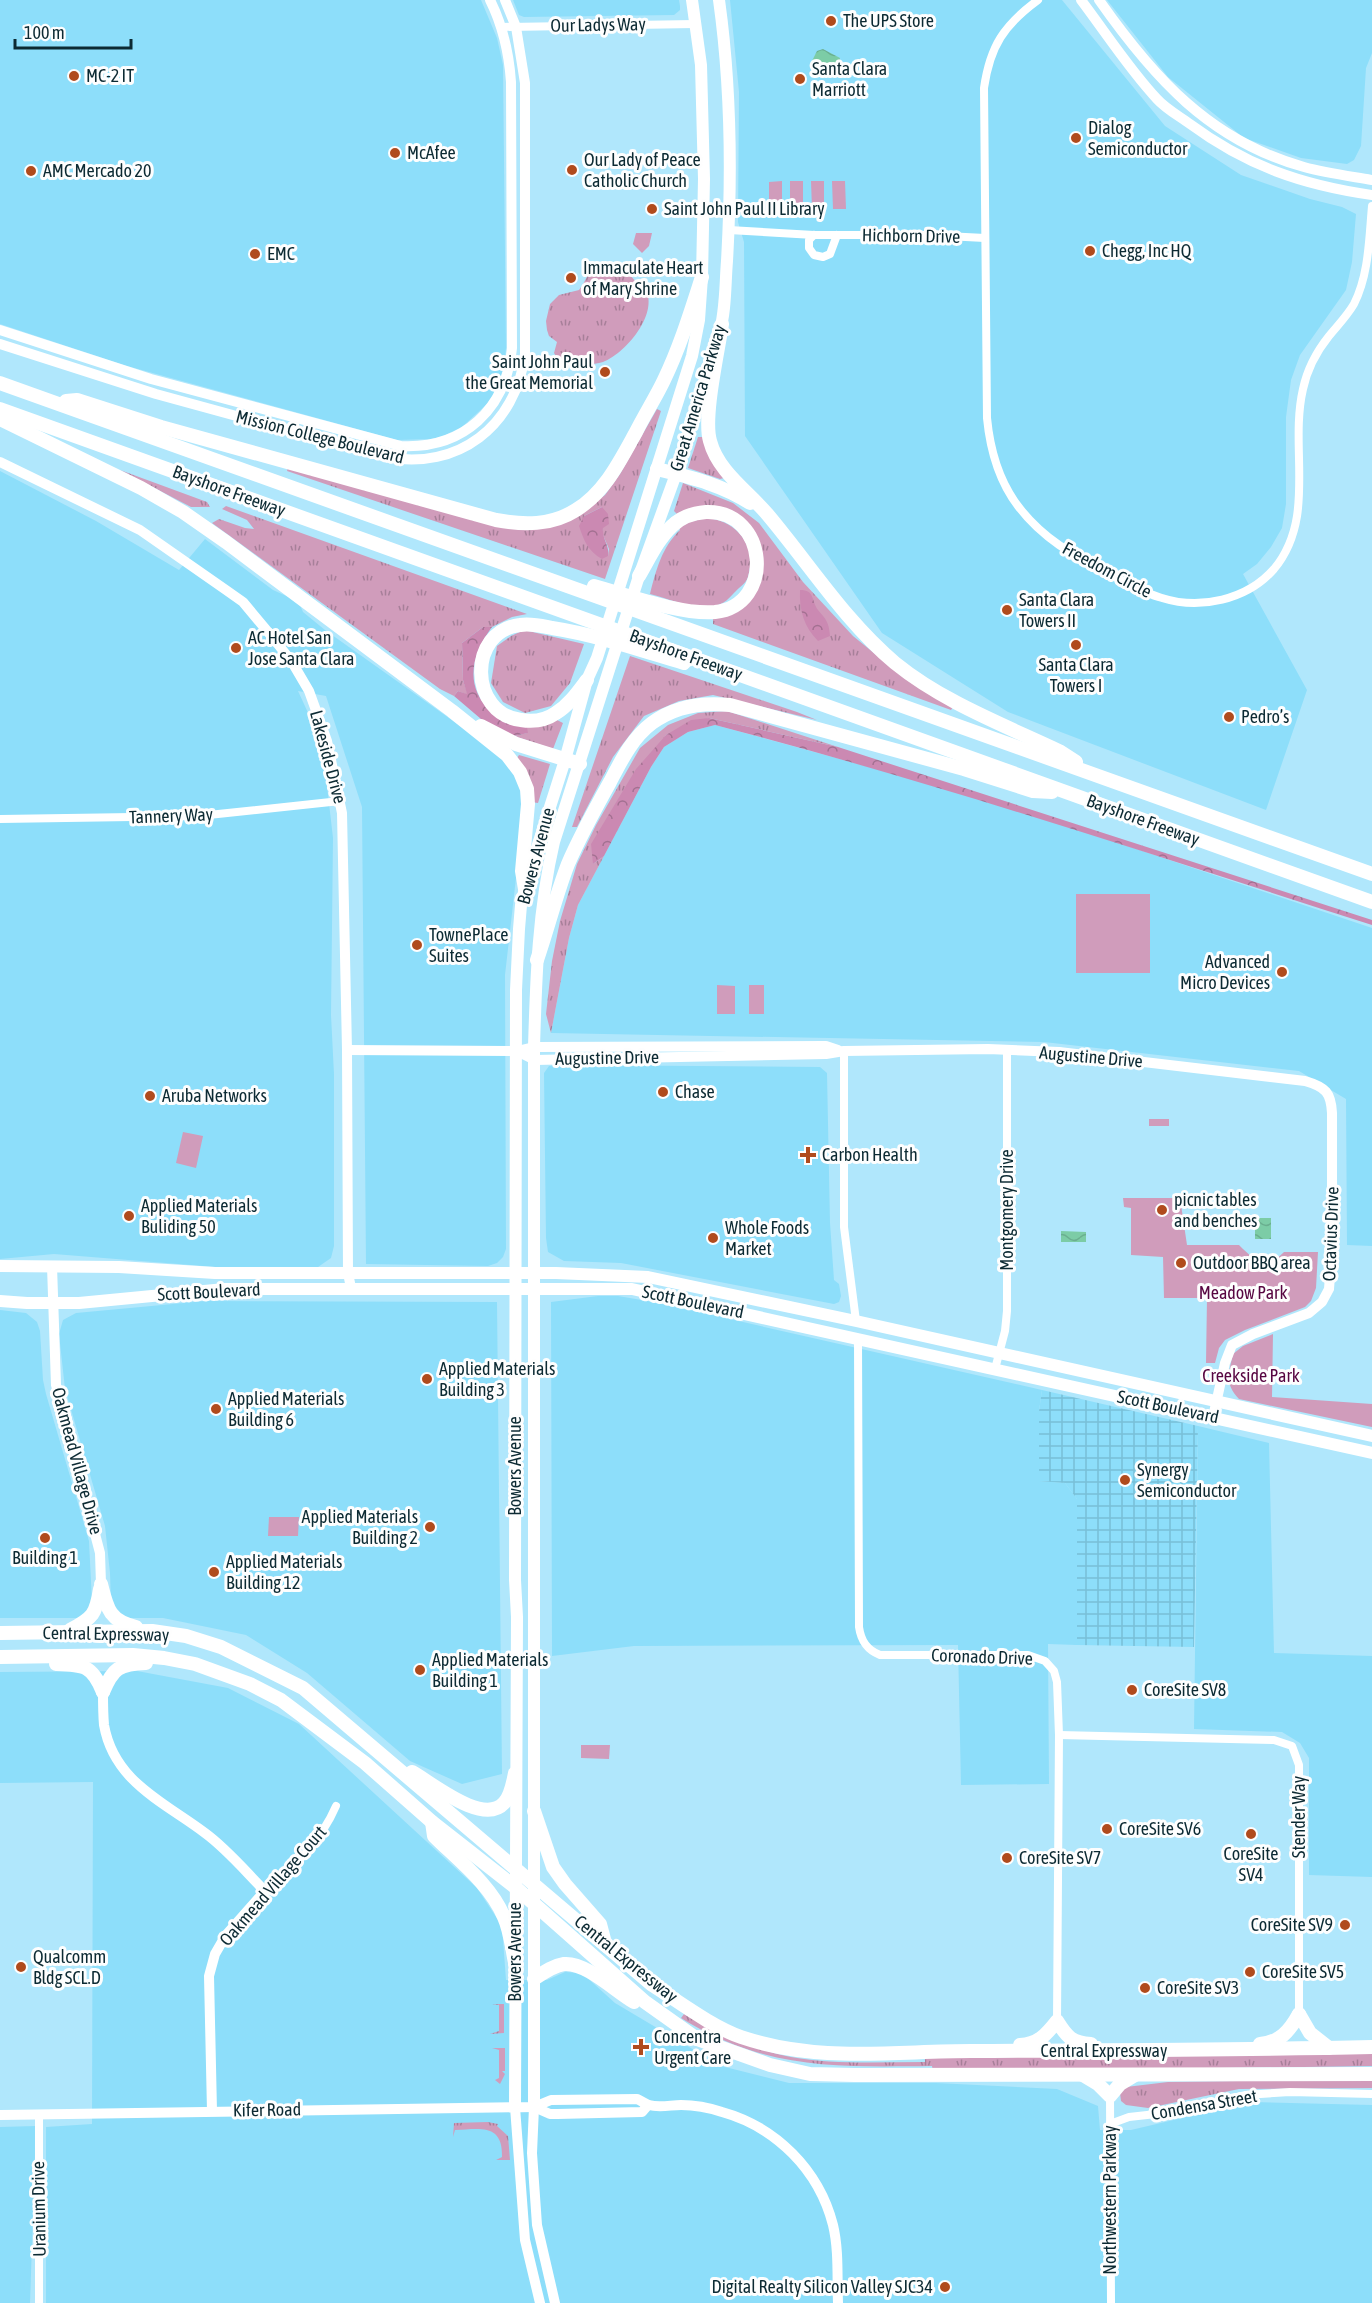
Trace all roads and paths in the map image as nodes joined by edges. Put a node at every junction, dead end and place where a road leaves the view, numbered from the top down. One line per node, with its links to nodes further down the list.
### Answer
1 (490, 0): 9 (street, Mission College Boulevard)
2 (506, 0): 10 (street, Mission College Boulevard)
3 (692, 0): 8 (main road, Great America Parkway)
4 (719, 0): 14 (main road, Great America Parkway)
5 (1038, 0): 17 (street, Freedom Circle)
6 (1081, 0): 12 (street)
7 (1099, 0): 11 (street)
8 (696, 24): 10 (street, Our Ladys Way); 18 (main road, Great America Parkway)
9 (501, 27): 10 (street, Our Ladys Way); 20 (street, Mission College Boulevard)
10 (516, 27): 21 (street, Mission College Boulevard)
11 (1372, 180)
12 (1372, 195)
13 (1372, 206): 17 (street, Freedom Circle)
14 (729, 230): 15 (street, Hichborn Drive); 19 (main road, Great America Parkway)
15 (814, 235): 16 (street, Hichborn Drive); 16 (street, Hichborn Drive)
16 (837, 235): 17 (street, Hichborn Drive)
17 (985, 238)
18 (702, 277): 23 (highway); 27 (main road, Great America Parkway)
19 (722, 324): 28 (main road, Great America Parkway); 29 (highway)
20 (0, 330)
21 (0, 344)
22 (0, 382): 23 (highway, Bayshore Freeway)
23 (58, 403): 30 (highway, Bayshore Freeway)
24 (0, 409): 34 (highway, Bayshore Freeway)
25 (0, 419): 35 (highway)
26 (0, 462): 40 (street, Lakeside Drive)
27 (657, 469): 28 (highway); 31 (main road, Great America Parkway)
28 (676, 474): 29 (highway); 32 (main road, Great America Parkway)
29 (767, 514): 38 (highway)
30 (503, 561): 32 (highway); 38 (highway, Bayshore Freeway)
31 (625, 571): 33 (main road, Bowers Avenue)
32 (639, 576): 37 (main road, Bowers Avenue)
33 (587, 680): 34 (highway); 36 (main road, Bowers Avenue)
34 (824, 705): 39 (highway, Bayshore Freeway)
35 (452, 711): 36 (highway); 43 (highway)
36 (565, 760): 37 (highway); 43 (main road, Bowers Avenue)
37 (580, 764): 45 (main road, Bowers Avenue)
38 (1090, 772): 42 (highway, Bayshore Freeway)
39 (1071, 794): 44 (highway, Bayshore Freeway); 45 (highway)
40 (340, 801): 41 (street, Tannery Way); 46 (street, Lakeside Drive)
41 (0, 819)
42 (1372, 874)
43 (525, 889): 49 (main road, Bowers Avenue)
44 (1371, 902)
45 (537, 960): 50 (main road, Bowers Avenue)
46 (347, 1050): 49 (street, Augustine Drive); 54 (street, Lakeside Drive)
47 (1007, 1050): 48 (street, Augustine Drive); 51 (street, Augustine Drive); 64 (street, Montgomery Drive)
48 (844, 1051): 50 (street, Augustine Drive); 62 (street)
49 (517, 1052): 50 (street, Augustine Drive); 55 (main road, Bowers Avenue)
50 (534, 1053): 56 (main road, Bowers Avenue)
51 (1331, 1097): 66 (street, Octavius Drive)
52 (0, 1266): 53 (main road, Scott Boulevard)
53 (52, 1266): 54 (main road, Scott Boulevard); 61 (street, Oakmead Village Drive)
54 (348, 1273): 55 (main road, Scott Boulevard); 57 (street, Lakeside Drive)
55 (515, 1273): 56 (main road, Scott Boulevard); 58 (main road, Bowers Avenue)
56 (534, 1273): 59 (main road, Bowers Avenue); 62 (main road, Scott Boulevard)
57 (351, 1288): 58 (main road, Scott Boulevard); 61 (main road, Scott Boulevard)
58 (515, 1288): 59 (main road, Scott Boulevard); 80 (main road, Bowers Avenue)
59 (534, 1288): 63 (main road, Scott Boulevard); 82 (main road, Bowers Avenue)
60 (0, 1301): 61 (main road, Scott Boulevard)
61 (52, 1304): 70 (street, Oakmead Village Drive)
62 (856, 1321): 63 (main road); 64 (main road, Scott Boulevard)
63 (858, 1339): 65 (main road, Scott Boulevard); 78 (street, Coronado Drive)
64 (998, 1353): 65 (street, Montgomery Drive); 66 (main road, Scott Boulevard)
65 (995, 1369): 67 (main road, Scott Boulevard)
66 (1216, 1400): 67 (street, Octavius Drive); 68 (main road, Scott Boulevard)
67 (1213, 1417): 69 (main road, Scott Boulevard)
68 (1372, 1436)
69 (1372, 1452)
70 (101, 1584): 71 (highway); 72 (highway)
71 (152, 1631): 72 (highway, Central Expressway); 79 (highway, Central Expressway)
72 (66, 1632): 73 (highway, Central Expressway)
73 (0, 1633)
74 (0, 1657): 76 (highway, Central Expressway)
75 (0, 1664): 77 (highway)
76 (249, 1684): 77 (highway); 83 (highway, Central Expressway)
77 (103, 1692): 87 (street)
78 (1059, 1735): 92 (street, Stender Way); 94 (street, Coronado Drive)
79 (389, 1759): 80 (highway); 84 (highway, Central Expressway)
80 (515, 1773): 84 (main road, Bowers Avenue)
81 (336, 1806): 87 (street, Oakmead Village Court)
82 (534, 1811): 85 (main road, Bowers Avenue); 89 (highway)
83 (432, 1822): 86 (highway, Central Expressway); 90 (highway)
84 (515, 1869): 85 (highway, Central Expressway); 86 (main road, Bowers Avenue)
85 (534, 1885): 88 (main road, Bowers Avenue); 89 (highway, Central Expressway)
86 (515, 1887): 88 (highway, Central Expressway); 90 (main road, Bowers Avenue)
87 (265, 1891): 106 (street, Oakmead Village Court)
88 (534, 1905): 91 (main road, Bowers Avenue); 93 (highway, Central Expressway)
89 (605, 1943): 98 (highway, Central Expressway)
90 (516, 1967): 104 (main road, Bowers Avenue)
91 (534, 1978): 93 (highway); 105 (main road, Bowers Avenue)
92 (1299, 2014): 96 (highway); 97 (highway)
93 (663, 2015): 99 (highway, Central Expressway)
94 (1058, 2021): 97 (highway); 98 (highway)
95 (1372, 2047): 96 (highway, Central Expressway)
96 (1329, 2048): 97 (highway, Central Expressway)
97 (1188, 2050): 98 (highway, Central Expressway)
98 (969, 2051)
99 (1081, 2074): 100 (highway, Central Expressway); 103 (highway)
100 (1138, 2074): 101 (highway, Central Expressway); 103 (highway)
101 (1372, 2074)
102 (1372, 2094): 109 (street, Condensa Street)
103 (1110, 2096): 109 (street, Northwestern Parkway)
104 (515, 2107): 105 (street, Kifer Road); 106 (street, Kifer Road); 111 (street, Bowers Avenue)
105 (534, 2107): 112 (street, Bowers Avenue); 113 (street, Kifer Road)
106 (212, 2110): 107 (street, Kifer Road)
107 (39, 2114): 108 (street, Kifer Road); 110 (street, Uranium Drive)
108 (0, 2115)
109 (1110, 2124): 114 (street, Northwestern Parkway)
110 (39, 2303)
111 (540, 2303)
112 (555, 2303)
113 (838, 2303)
114 (1111, 2303)

